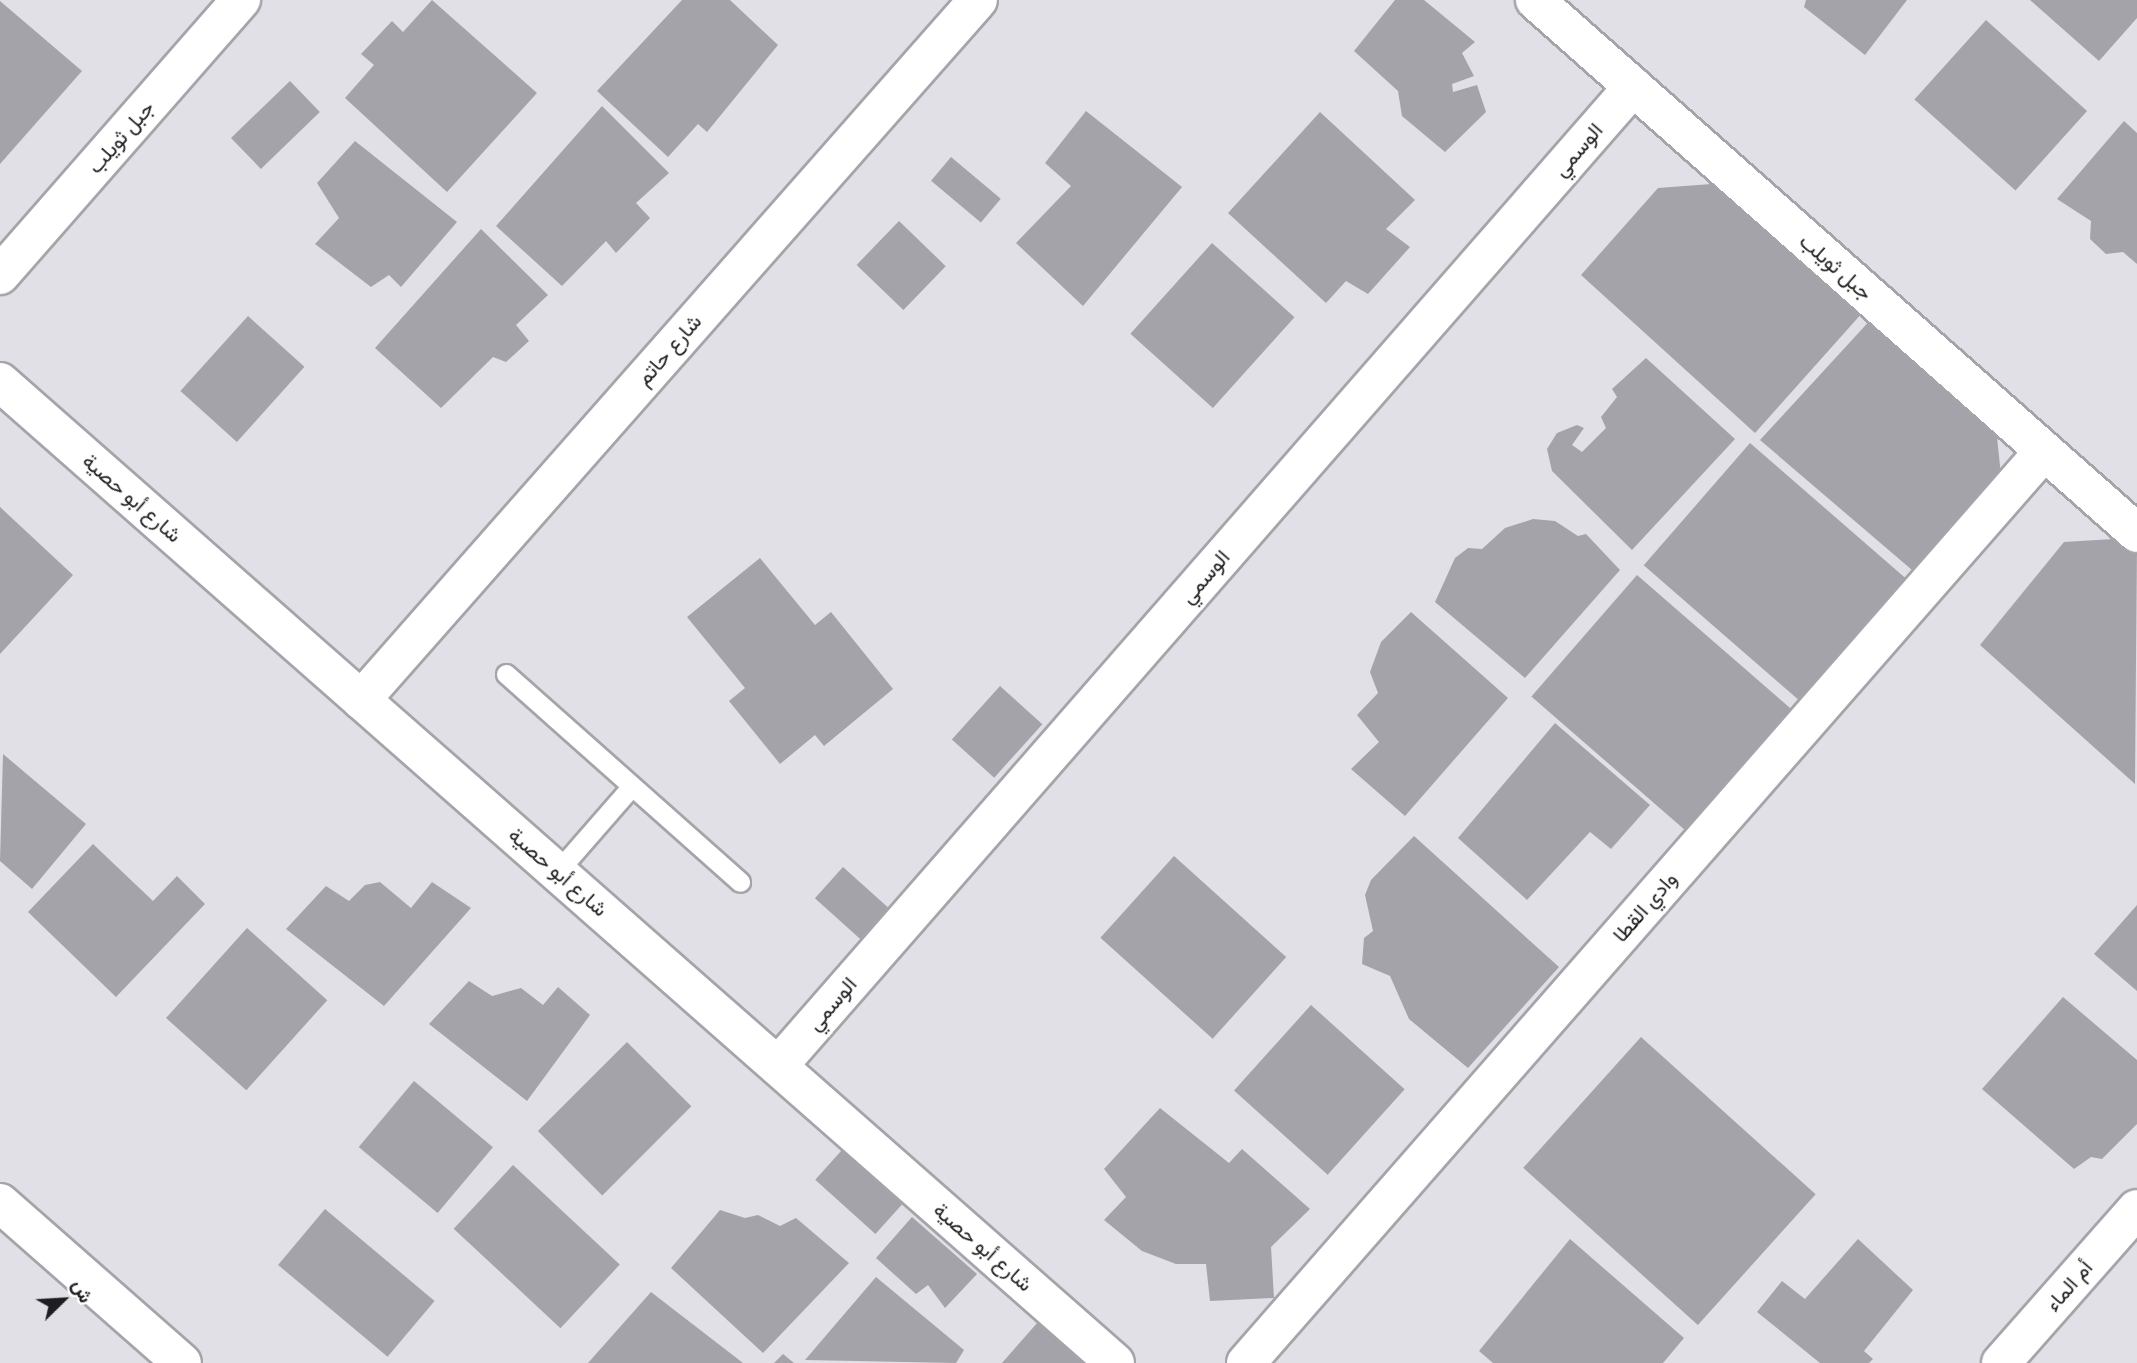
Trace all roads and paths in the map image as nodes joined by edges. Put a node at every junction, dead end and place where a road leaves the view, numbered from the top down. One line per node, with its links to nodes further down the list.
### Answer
1 (242, 0): 5 (street, جبل ثويلب)
2 (978, 0): 10 (street, شارع حاتم)
3 (1535, 0): 4 (street, جبل ثويلب)
4 (1633, 87): 7 (street, جبل ثويلب); 14 (street, الوسمي)
5 (0, 275)
6 (0, 382): 10 (street, شارع أبو حصية)
7 (2044, 451): 8 (street, جبل ثويلب); 19 (street, وادي القطا)
8 (2137, 533)
9 (506, 674): 11 (lane)
10 (361, 700): 12 (street, شارع أبو حصية)
11 (632, 786): 12 (lane); 13 (lane)
12 (557, 872): 14 (street, شارع أبو حصية)
13 (740, 882)
14 (778, 1066): 18 (street, شارع أبو حصية)
15 (0, 1203): 17 (street)
16 (2137, 1209): 20 (street, أم الماء)
17 (182, 1363)
18 (1115, 1363)
19 (1246, 1363)
20 (2001, 1363)

